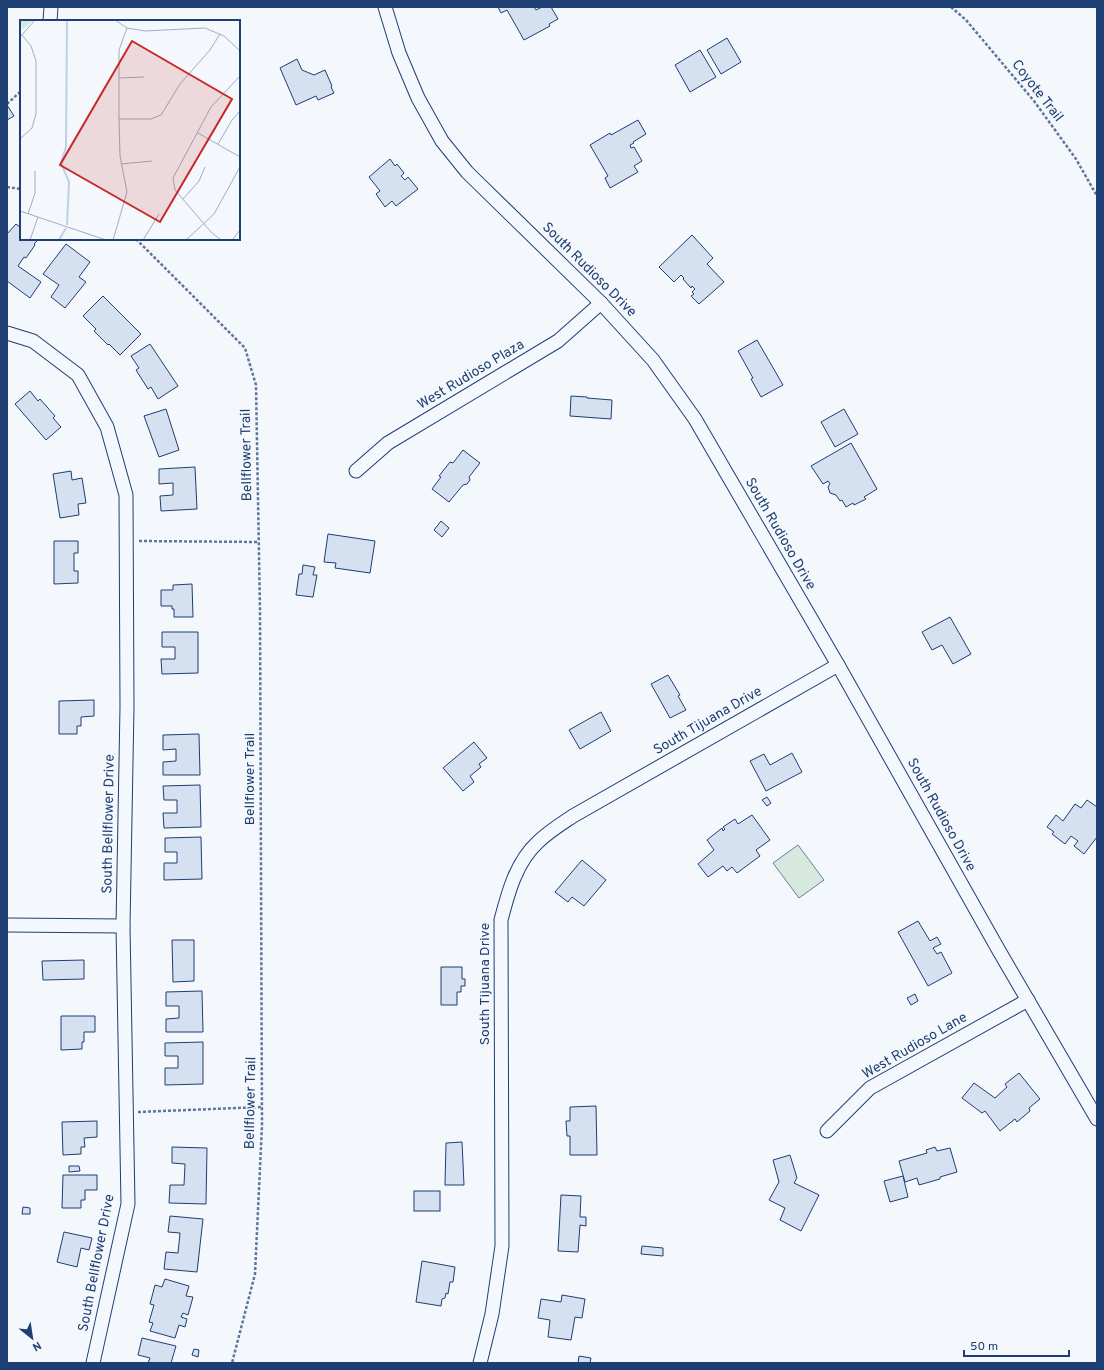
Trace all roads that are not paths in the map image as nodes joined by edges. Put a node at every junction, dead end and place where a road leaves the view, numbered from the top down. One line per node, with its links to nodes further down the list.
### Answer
1 (50, 7): 3 (street)
2 (385, 7): 4 (street, South Rudioso Drive)
3 (50, 20)
4 (601, 302): 6 (street, West Rudioso Plaza); 7 (street, South Rudioso Drive)
5 (7, 333): 9 (street, South Bellflower Drive)
6 (356, 471)
7 (838, 665): 10 (street, South Rudioso Drive); 14 (street, South Tijuana Drive)
8 (7, 925): 9 (street)
9 (123, 926): 13 (street, South Bellflower Drive)
10 (1028, 1000): 11 (street, South Rudioso Drive); 12 (street, West Rudioso Lane)
11 (1097, 1119)
12 (827, 1131)
13 (93, 1363)
14 (480, 1363)

